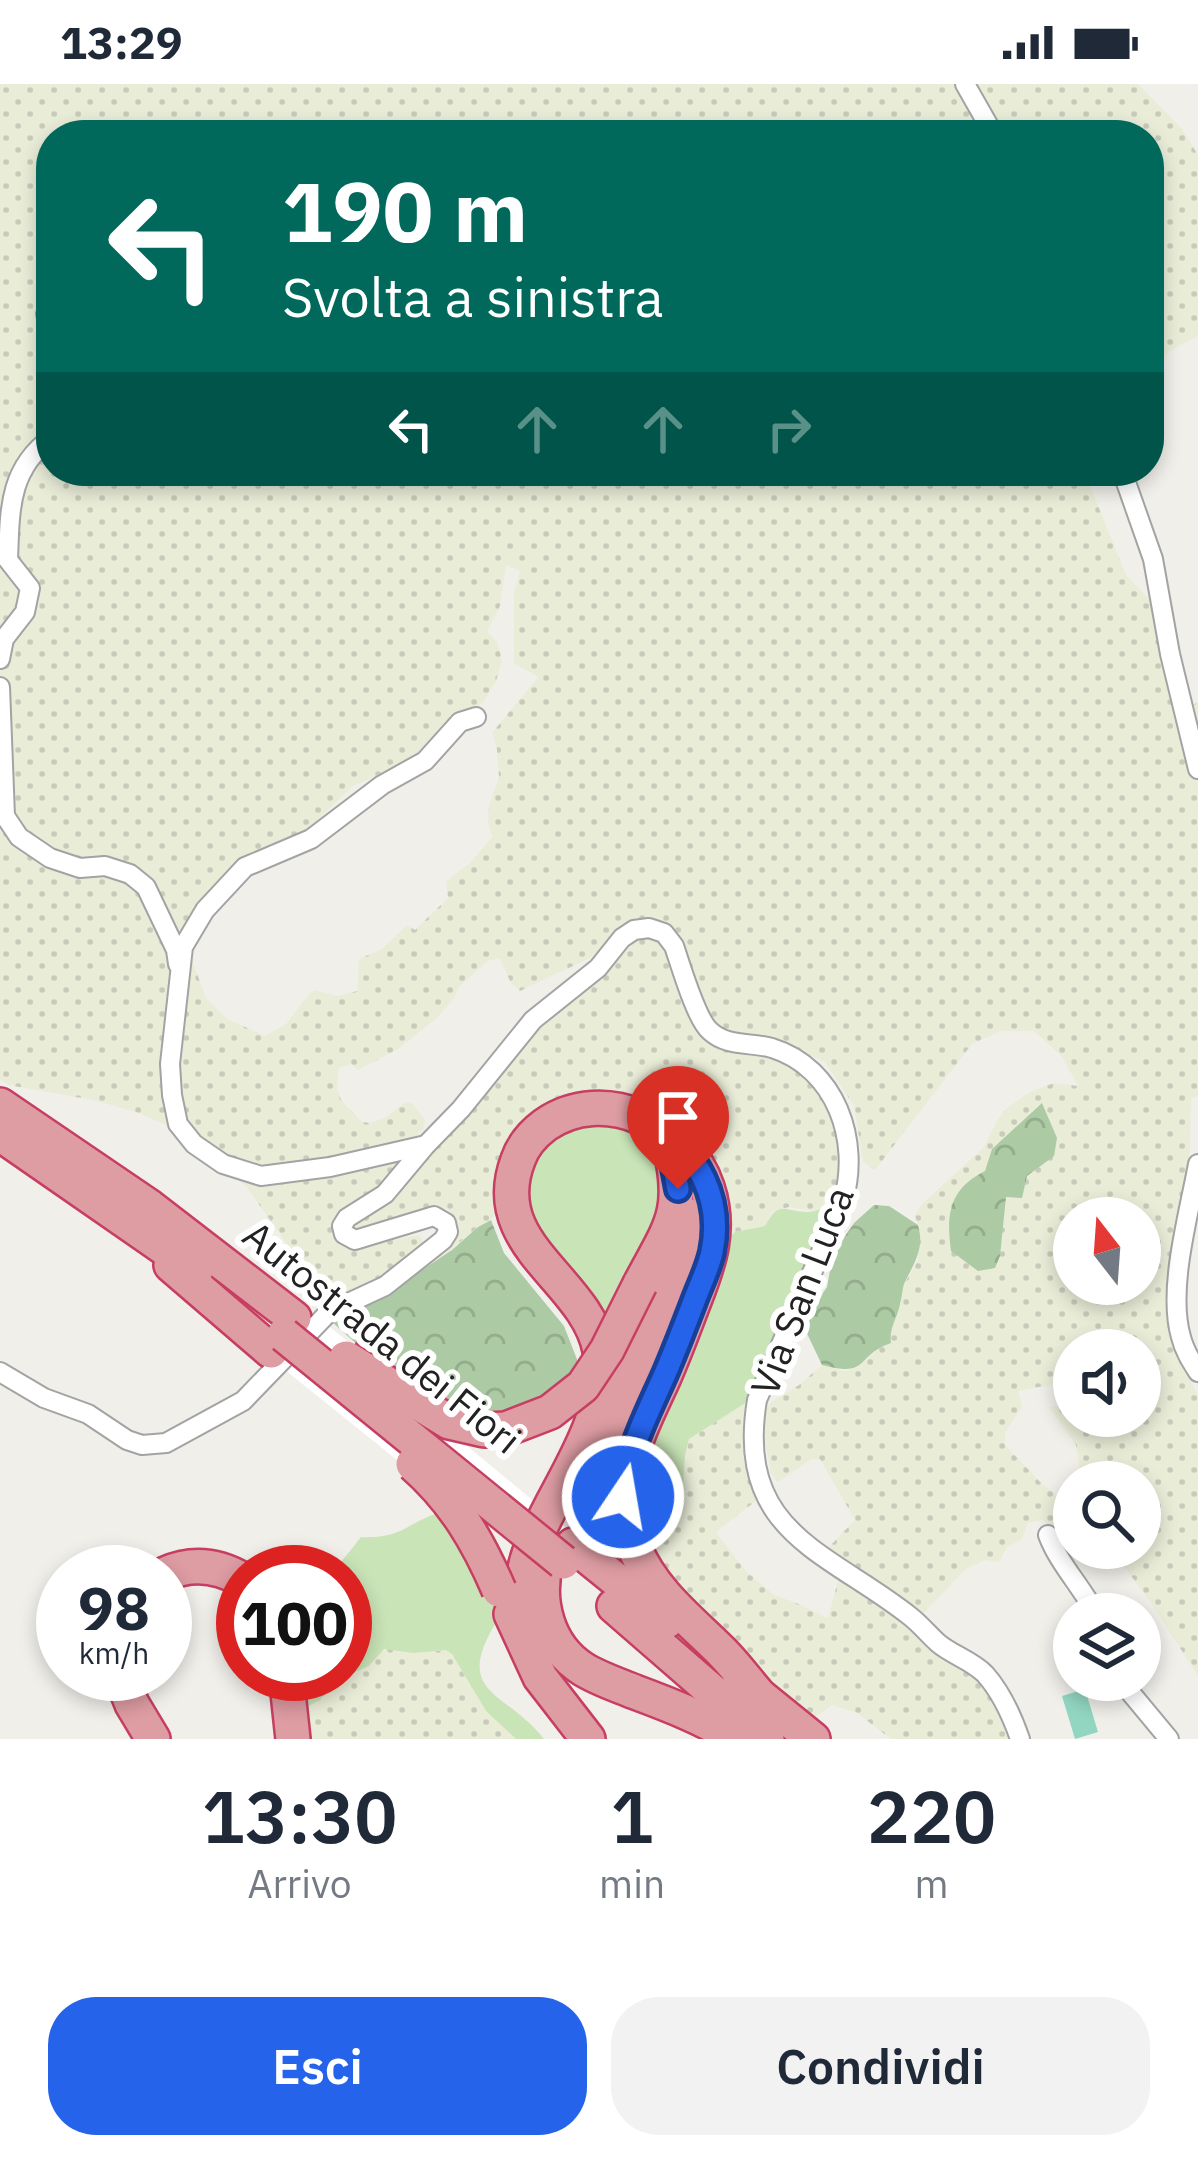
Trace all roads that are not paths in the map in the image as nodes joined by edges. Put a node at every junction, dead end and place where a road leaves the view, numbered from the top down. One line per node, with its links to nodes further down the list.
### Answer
1 (965, 84): 2 (street)
2 (985, 120)
3 (36, 452): 5 (street)
4 (1127, 486): 8 (street)
5 (0, 659)
6 (0, 687): 9 (street)
7 (476, 717): 9 (street)
8 (1198, 769)
9 (180, 976): 13 (street)
10 (0, 1105): 15 (highway, Autostrada dei Fiori)
11 (0, 1134): 15 (highway, Autostrada dei Fiori)
12 (662, 1135): 16 (highway, bridge); 22 (highway); 23 (highway); 31 (highway)
13 (426, 1144): 17 (street); 34 (street, Via San Luca)
14 (1198, 1164): 18 (street)
15 (283, 1334): 16 (highway, Autostrada dei Fiori); 20 (highway, Autostrada dei Fiori, bridge); 22 (highway, bridge)
16 (346, 1358): 20 (highway, Autostrada dei Fiori, bridge)
17 (0, 1372)
18 (1198, 1372)
19 (1048, 1535): 21 (street)
20 (568, 1553): 23 (highway, Autostrada dei Fiori); 32 (highway, Autostrada dei Fiori)
21 (1085, 1593)
22 (521, 1634): 27 (highway)
23 (758, 1694): 33 (highway, Autostrada dei Fiori)
24 (131, 1701): 28 (highway)
25 (289, 1701): 29 (highway)
26 (1137, 1701): 35 (street)
27 (581, 1729): 30 (highway)
28 (153, 1739)
29 (293, 1739)
30 (606, 1739)
31 (737, 1739)
32 (767, 1739)
33 (813, 1739)
34 (1020, 1739)
35 (1169, 1739)

